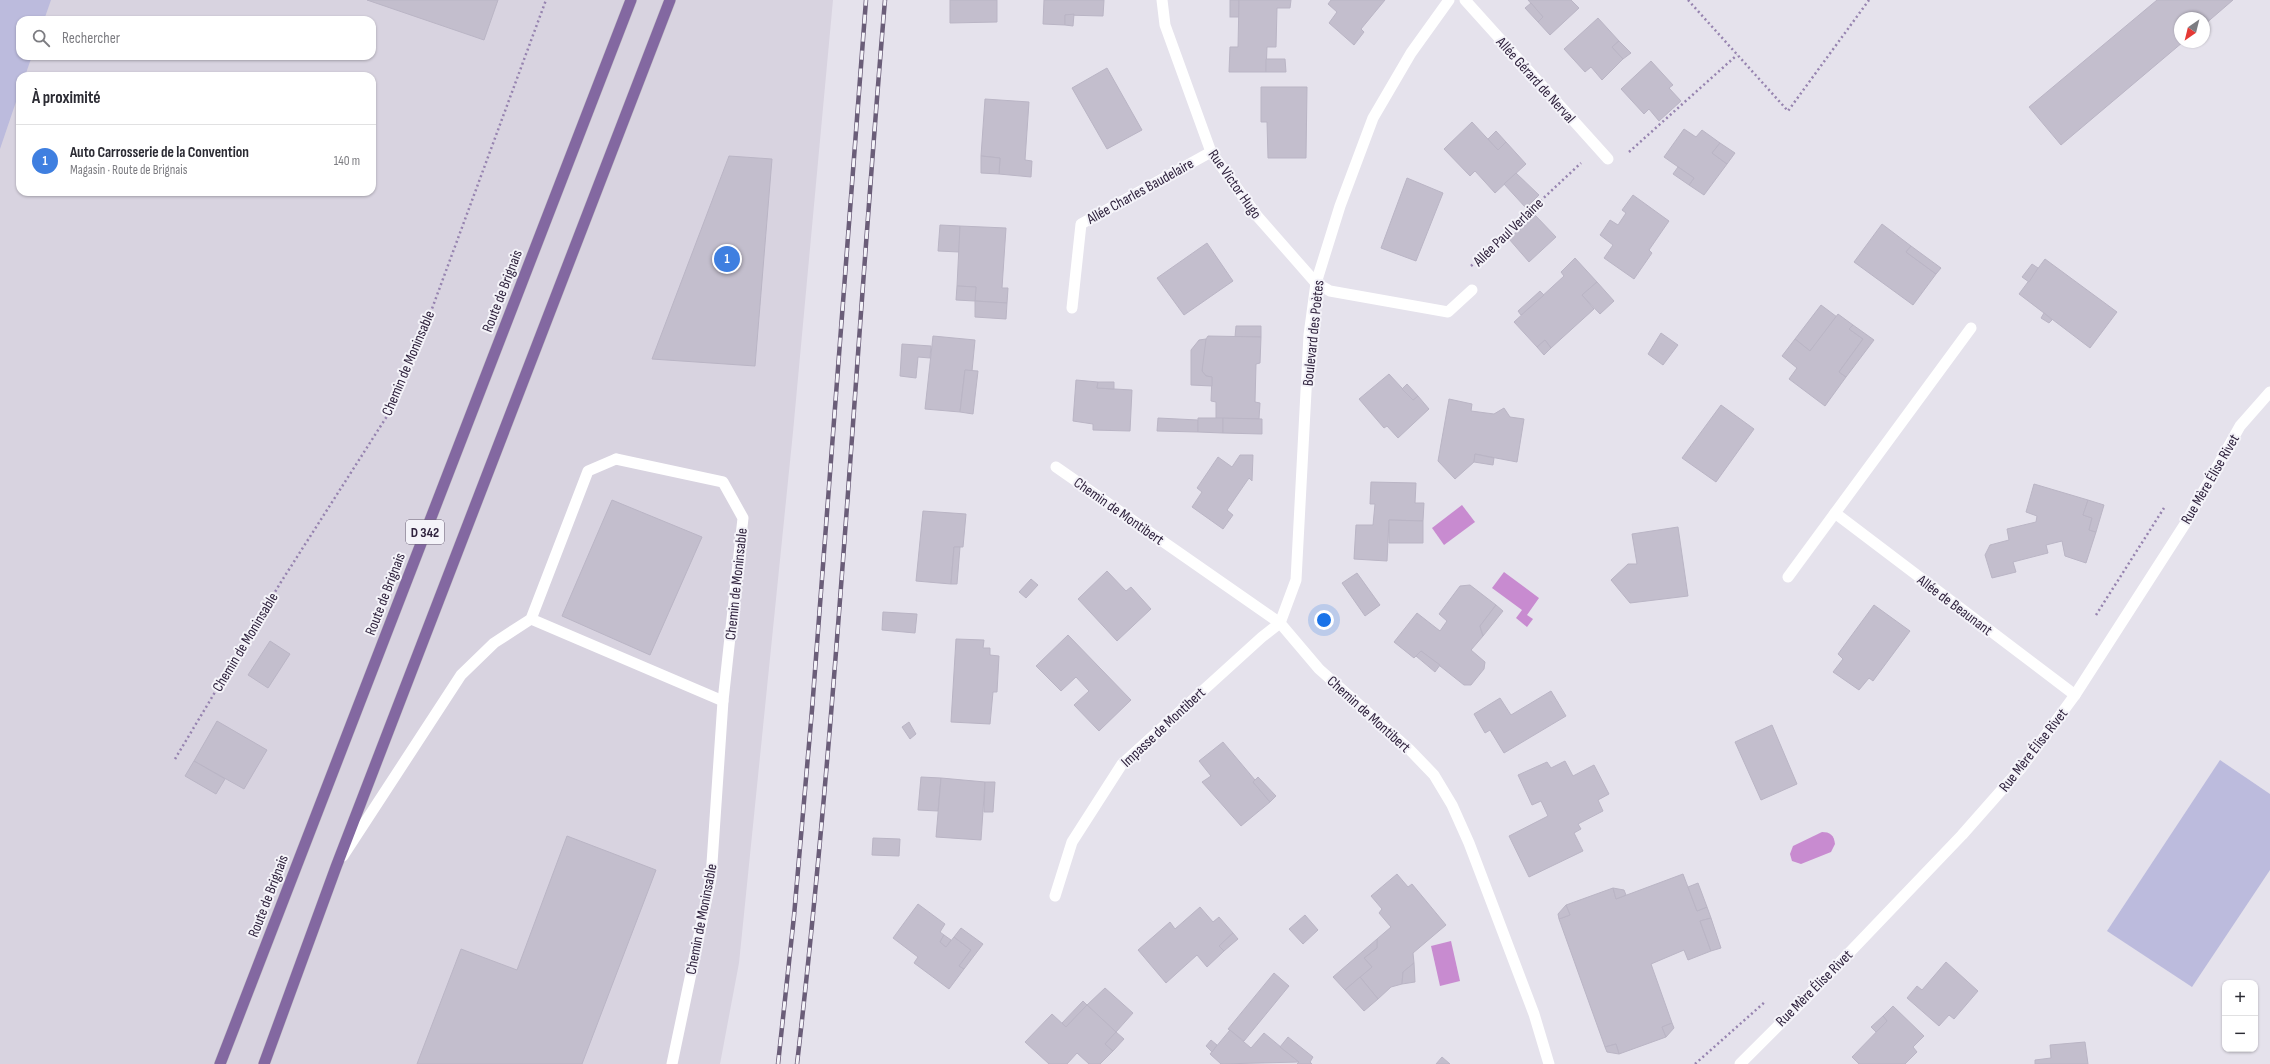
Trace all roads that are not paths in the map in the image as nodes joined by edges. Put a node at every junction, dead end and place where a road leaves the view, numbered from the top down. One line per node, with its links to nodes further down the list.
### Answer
1 (631, 0): 22 (main road, Route de Brignais / D 342)
2 (670, 0): 20 (main road, D 342)
3 (1162, 0): 6 (street, Rue Victor Hugo)
4 (1449, 0): 8 (street, Boulevard des Poètes)
5 (1465, 0): 7 (street, Allée Gérard de Nerval)
6 (1210, 152): 8 (street, Rue Victor Hugo); 10 (street, Allée Charles Baudelaire)
7 (1608, 159)
8 (1316, 283): 9 (street, Allée Paul Verlaine); 17 (street, Boulevard des Poètes)
9 (1472, 290)
10 (1072, 308)
11 (1971, 328): 14 (street)
12 (2270, 392): 18 (street, Rue Mère Élise Rivet)
13 (1056, 467): 17 (street, Chemin de Montibert)
14 (1835, 513): 15 (street); 18 (street, Allée de Beaunant)
15 (1788, 577)
16 (531, 619): 19 (street); 19 (street, Chemin de Moninsable); 20 (street)
17 (1280, 623): 21 (street, Impasse de Montibert); 25 (street, Chemin de Montibert)
18 (2075, 695): 26 (street, Rue Mère Élise Rivet)
19 (722, 701): 24 (street, Chemin de Moninsable)
20 (336, 866): 23 (main road, D 342)
21 (1054, 896)
22 (220, 1064)
23 (264, 1064)
24 (672, 1064)
25 (1549, 1064)
26 (1740, 1064)

